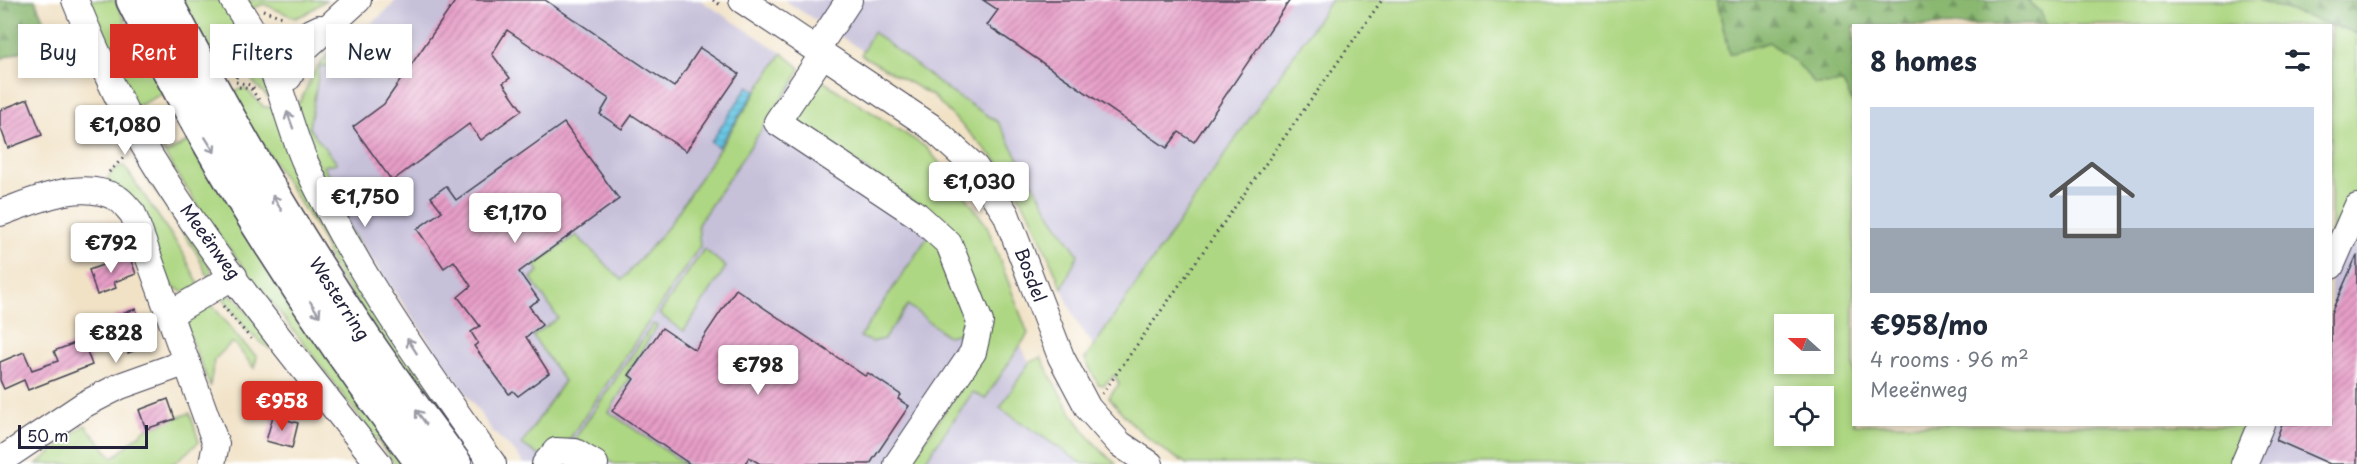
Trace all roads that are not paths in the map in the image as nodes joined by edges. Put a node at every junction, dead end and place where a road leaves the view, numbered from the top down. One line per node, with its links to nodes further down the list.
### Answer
1 (75, 0): 17 (street, Meeënweg)
2 (134, 0): 24 (highway, Westerring, one-way to 24)
3 (165, 0): 25 (highway, Westerring, one-way to 3)
4 (233, 0): 8 (street)
5 (358, 0): 9 (street)
6 (742, 0): 11 (street, Bosdel)
7 (849, 0): 11 (street)
8 (248, 24)
9 (329, 24)
10 (326, 27): 13 (street)
11 (820, 52): 29 (street); 30 (street, Bosdel)
12 (275, 78): 13 (street)
13 (277, 82): 26 (street, one-way to 13)
14 (2357, 207): 16 (street)
15 (0, 213): 18 (street)
16 (2332, 264)
17 (234, 276): 18 (street); 23 (street, Meeënweg)
18 (170, 314): 19 (street)
19 (187, 362): 21 (street); 22 (street)
20 (2261, 426): 31 (street)
21 (0, 461)
22 (212, 464)
23 (379, 464)
24 (423, 464)
25 (456, 464)
26 (493, 464)
27 (545, 464): 28 (street)
28 (595, 464)
29 (897, 464)
30 (1150, 464)
31 (2244, 464)

